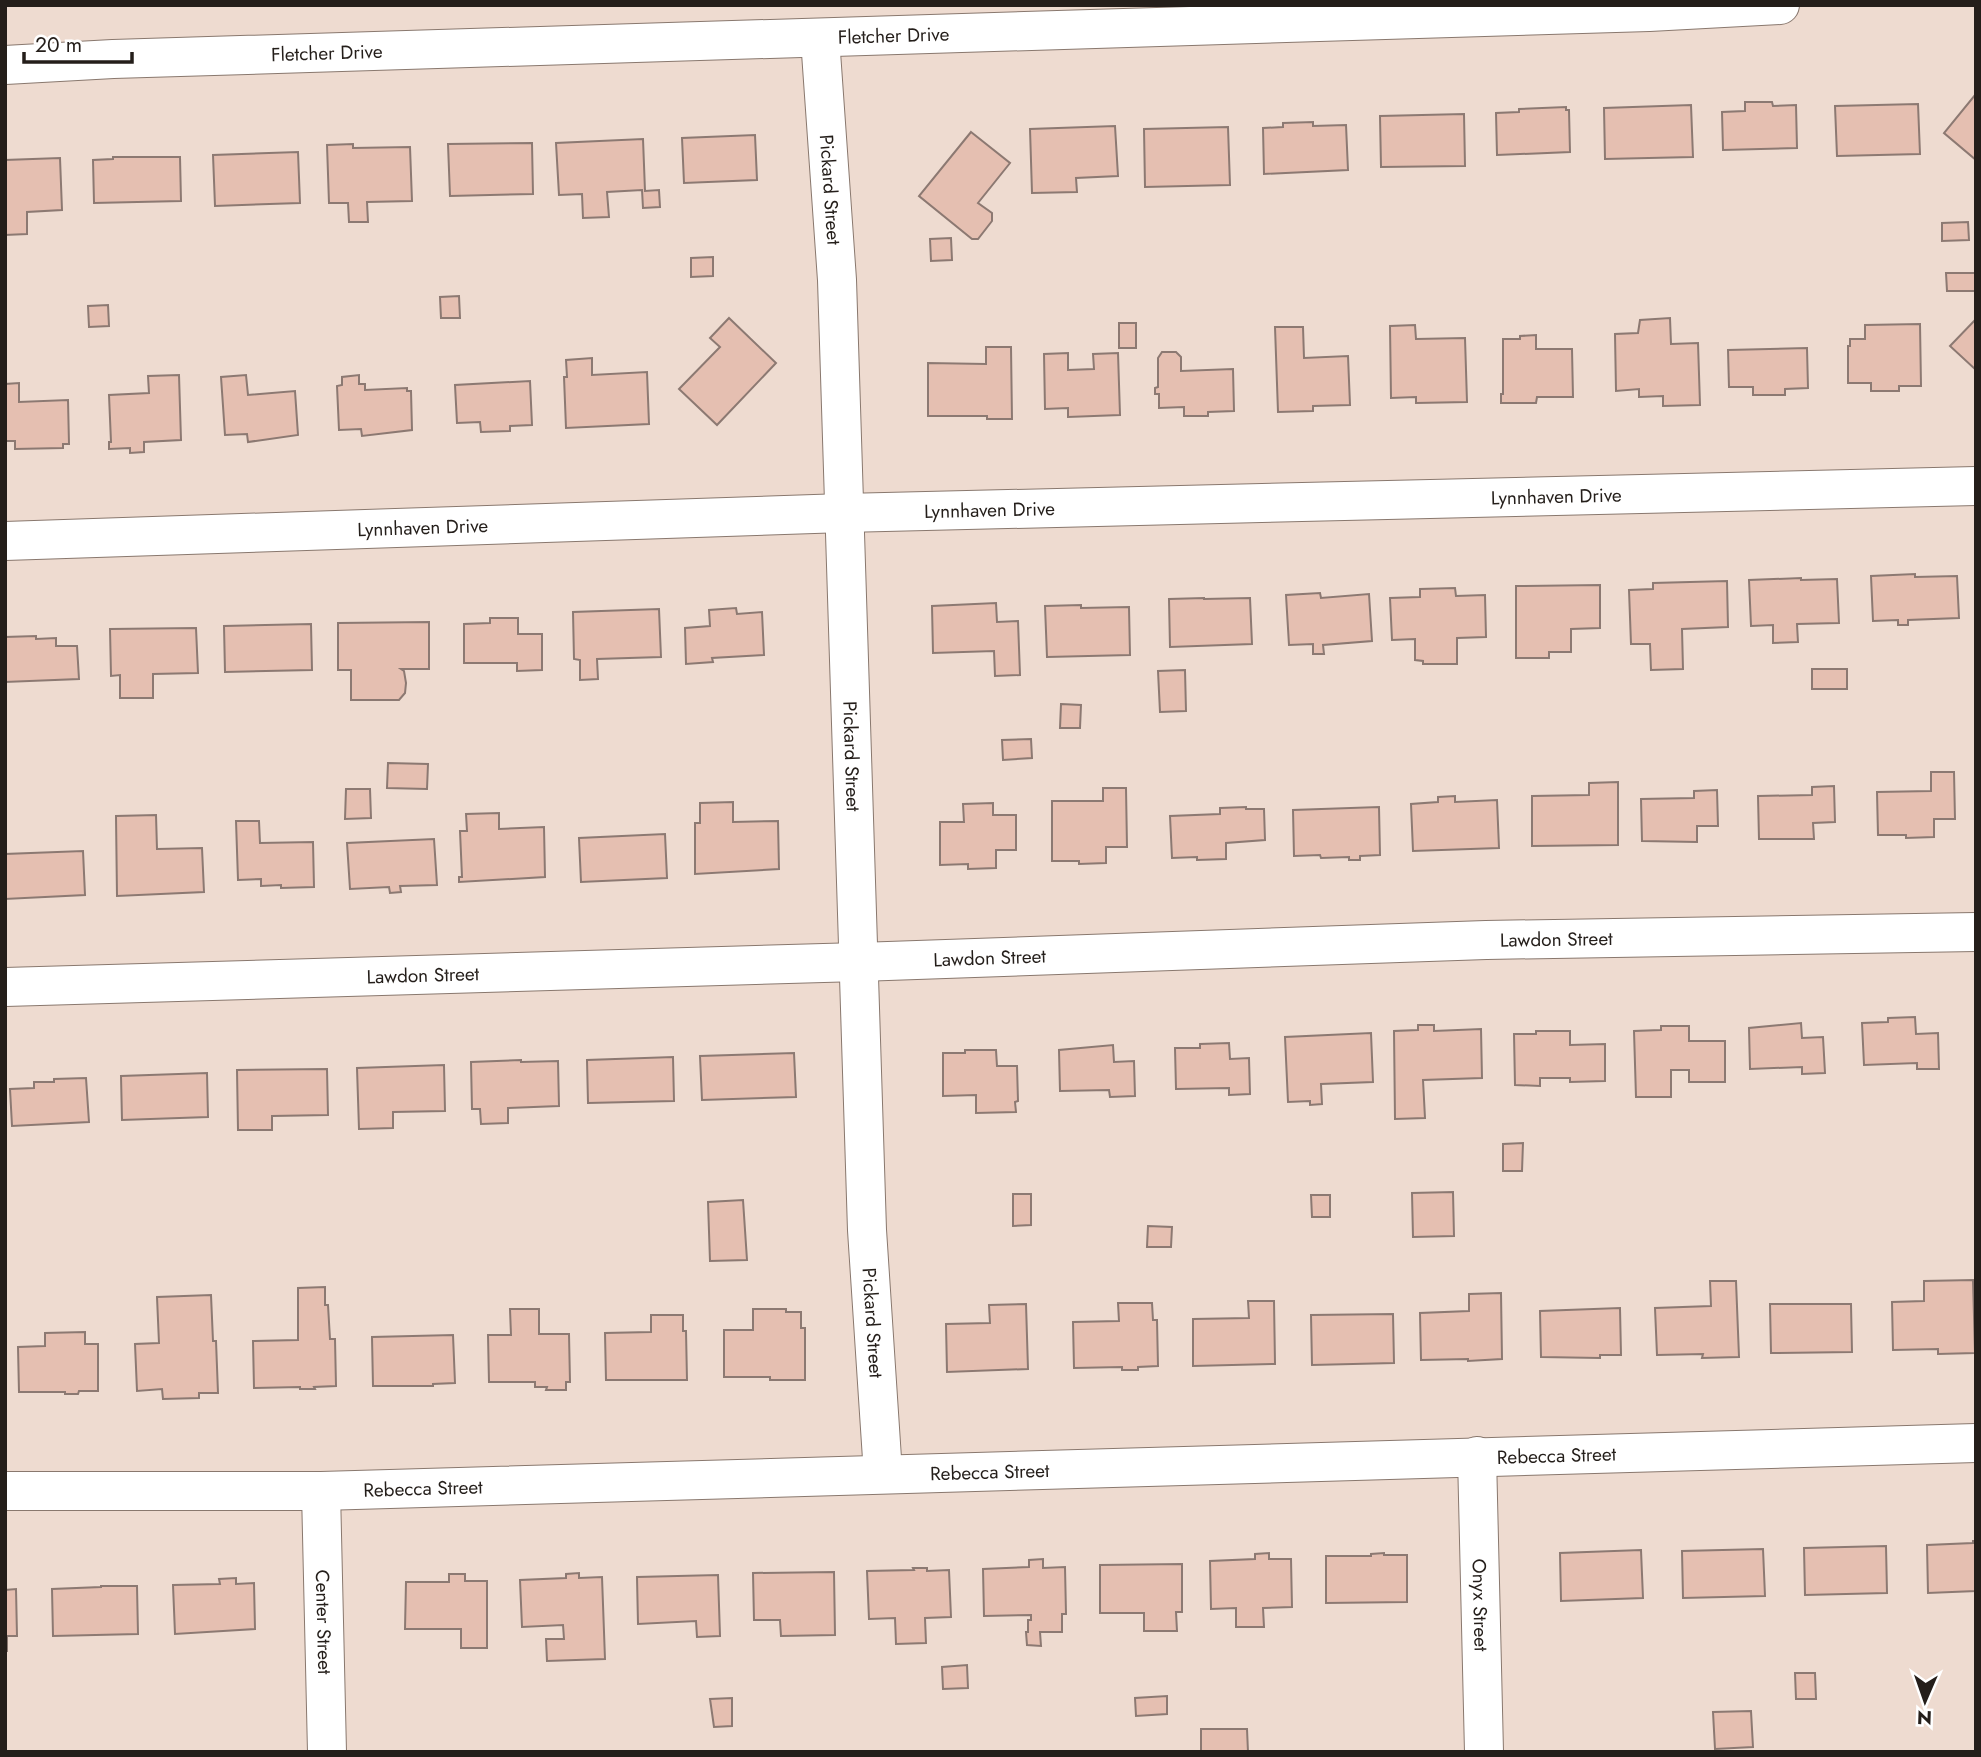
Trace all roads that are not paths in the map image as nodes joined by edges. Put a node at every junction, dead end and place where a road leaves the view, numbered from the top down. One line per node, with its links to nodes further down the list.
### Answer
1 (1780, 5): 2 (street, Fletcher Drive)
2 (820, 38): 3 (street, Fletcher Drive); 5 (street, Pickard Street)
3 (5, 65)
4 (1976, 486): 5 (street, Lynnhaven Drive)
5 (844, 513): 6 (street, Lynnhaven Drive); 8 (street, Pickard Street)
6 (5, 541)
7 (1976, 932): 8 (street, Lawdon Street)
8 (859, 962): 9 (street, Lawdon Street); 12 (street, Pickard Street)
9 (5, 987)
10 (1976, 1443): 11 (street, Rebecca Street)
11 (1477, 1456): 12 (street, Rebecca Street); 16 (street, Onyx Street)
12 (883, 1475): 14 (street, Rebecca Street)
13 (5, 1491): 14 (street, Rebecca Street)
14 (321, 1491): 15 (street, Center Street)
15 (327, 1752)
16 (1484, 1752)

